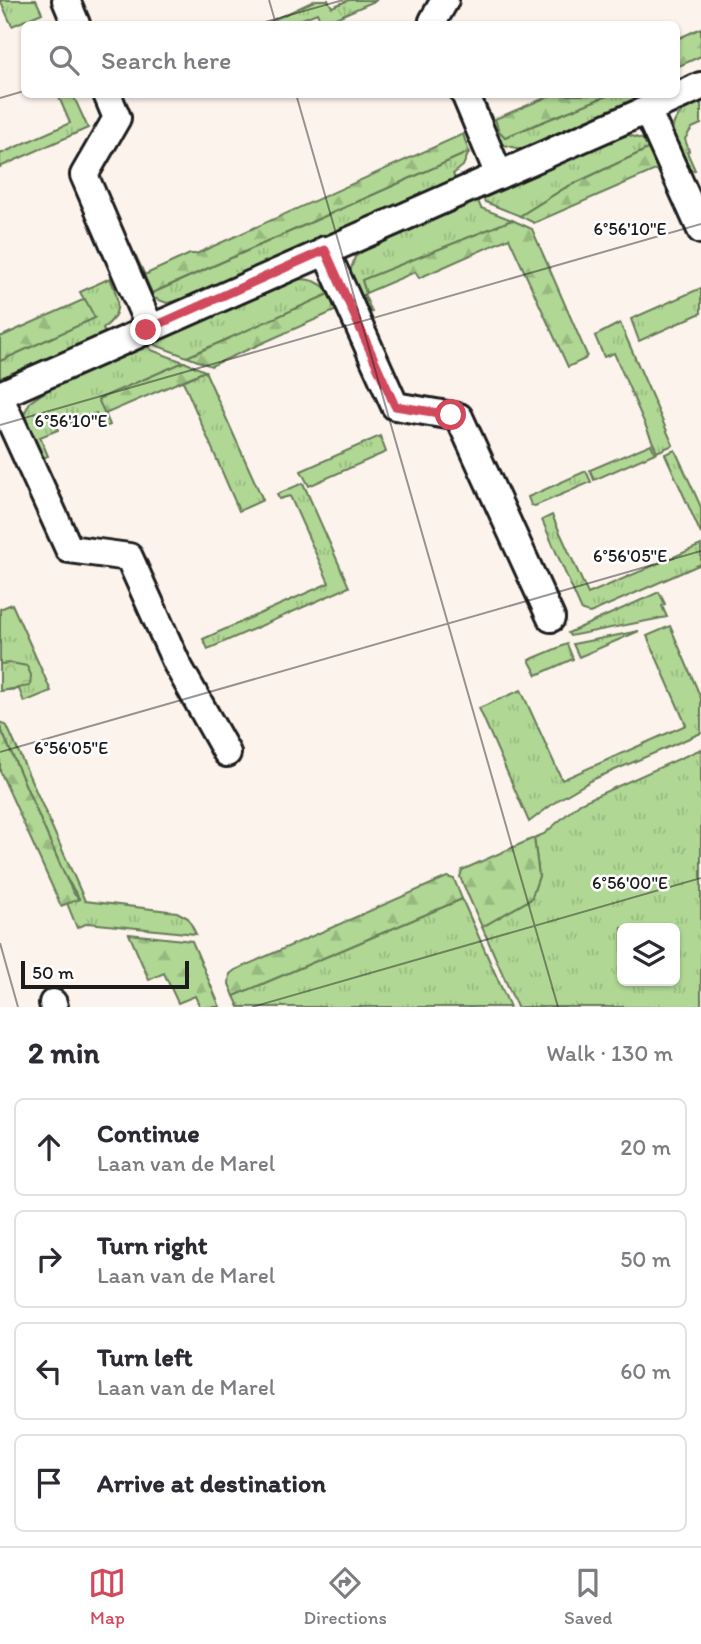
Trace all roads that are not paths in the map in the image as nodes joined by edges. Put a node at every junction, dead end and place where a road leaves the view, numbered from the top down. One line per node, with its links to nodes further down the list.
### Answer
1 (66, 0): 3 (street)
2 (446, 0): 4 (street)
3 (75, 21)
4 (434, 21)
5 (701, 86): 6 (street)
6 (680, 95)
7 (109, 98): 14 (street)
8 (467, 98): 11 (street)
9 (674, 98): 10 (street)
10 (647, 110): 11 (street); 12 (street)
11 (499, 175): 13 (street)
12 (701, 230)
13 (325, 250): 14 (street); 16 (street)
14 (150, 328): 15 (street)
15 (0, 396): 17 (street)
16 (551, 618)
17 (227, 753)

